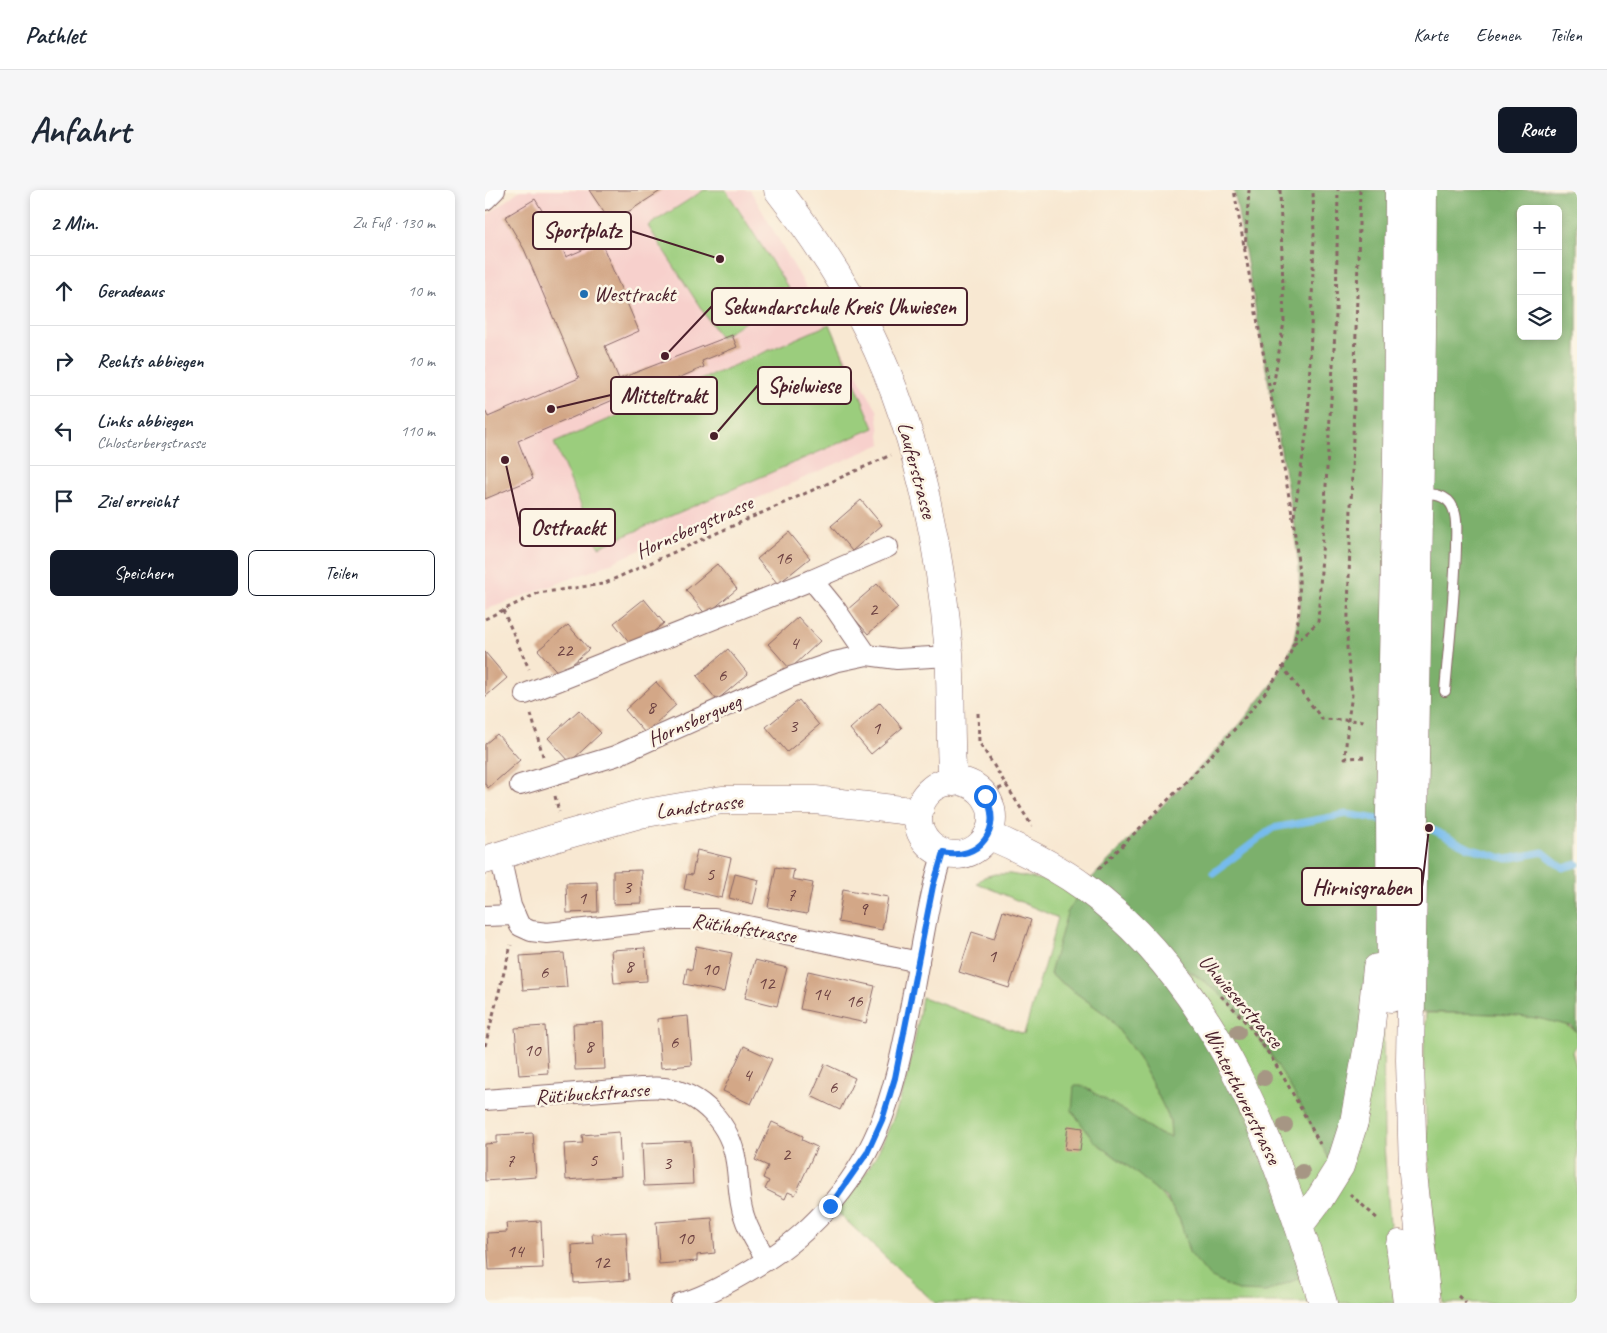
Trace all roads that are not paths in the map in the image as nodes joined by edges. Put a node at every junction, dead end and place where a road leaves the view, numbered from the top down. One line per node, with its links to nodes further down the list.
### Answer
1 (495, 190): 5 (street)
2 (778, 190): 10 (main road, Lauferstrasse)
3 (1399, 190): 13 (main road)
4 (1423, 190): 6 (main road)
5 (485, 200)
6 (1419, 494): 11 (lane); 13 (main road)
7 (888, 547): 8 (street)
8 (812, 580): 9 (street); 12 (street)
9 (867, 654): 10 (street, Hornsbergweg); 15 (street, Hornsbergweg)
10 (949, 656): 14 (main road, Lauferstrasse)
11 (1445, 691)
12 (525, 694)
13 (1392, 749): 20 (main road); 20 (main road)
14 (953, 782): 16 (main road); 17 (main road)
15 (520, 785)
16 (919, 812): 18 (main road); 19 (main road, Landstrasse)
17 (988, 835): 18 (main road); 25 (main road, Winterthurerstrasse)
18 (943, 853): 23 (street)
19 (492, 858): 22 (street)
20 (1395, 907): 25 (main road, bridge); 29 (main road); 30 (main road)
21 (485, 916): 22 (street, Rütihofstrasse)
22 (518, 921): 23 (street, Rütihofstrasse)
23 (919, 962): 26 (street)
24 (485, 1100): 26 (street, Rütibuckstrasse)
25 (1299, 1226): 28 (main road, Winterthurerstrasse)
26 (767, 1260): 27 (street)
27 (681, 1303)
28 (1323, 1303)
29 (1407, 1303)
30 (1427, 1303)

